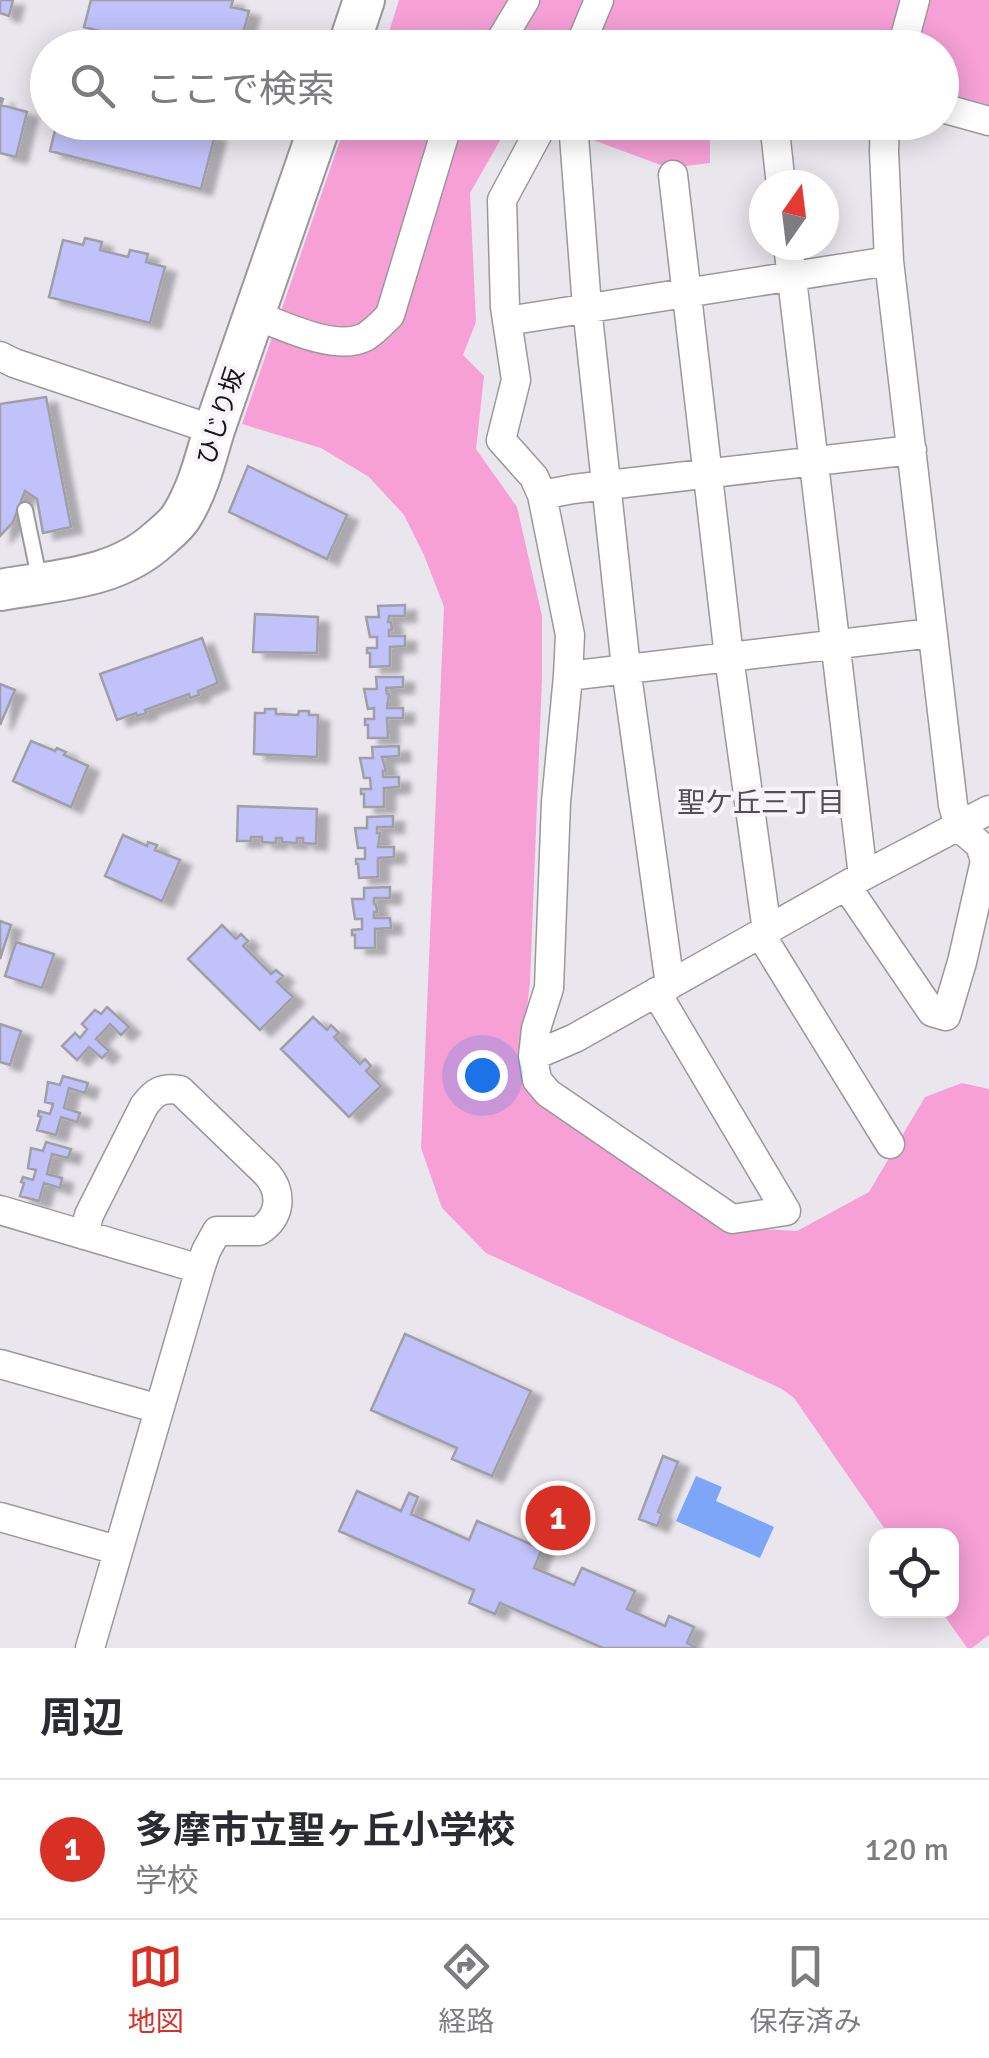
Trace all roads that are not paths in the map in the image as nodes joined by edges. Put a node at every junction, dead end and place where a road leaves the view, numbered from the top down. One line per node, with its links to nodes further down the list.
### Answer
1 (364, 0): 5 (street)
2 (525, 0): 6 (street)
3 (600, 0): 7 (street)
4 (915, 0): 8 (street)
5 (354, 30)
6 (507, 30)
7 (587, 30)
8 (907, 30)
9 (959, 113): 10 (street)
10 (989, 121)
11 (315, 140): 24 (street, ひじり坂)
12 (443, 140): 24 (street)
13 (534, 140): 25 (street)
14 (574, 140): 23 (street)
15 (776, 140): 17 (street)
16 (884, 140): 20 (street)
17 (779, 170)
18 (672, 175): 22 (street)
19 (790, 260): 21 (street)
20 (889, 262): 21 (street); 28 (street)
21 (792, 276): 22 (street); 29 (street)
22 (685, 292): 23 (street); 30 (street)
23 (587, 307): 25 (street); 31 (street)
24 (254, 316): 27 (street, ひじり坂)
25 (507, 321): 32 (street)
26 (0, 356): 27 (street)
27 (214, 430): 34 (street, ひじり坂)
28 (912, 450): 29 (street); 36 (street)
29 (812, 462): 30 (street); 37 (street)
30 (708, 473): 31 (street); 38 (street)
31 (607, 485): 32 (street); 39 (street)
32 (542, 495): 40 (street)
33 (25, 510): 34 (lane)
34 (40, 582): 35 (street, ひじり坂)
35 (0, 590)
36 (932, 634): 37 (street); 42 (street)
37 (834, 645): 38 (street); 44 (street)
38 (729, 657): 39 (street); 45 (street)
39 (626, 668): 40 (street); 47 (street)
40 (568, 676): 48 (street)
41 (989, 810): 42 (street)
42 (959, 827): 43 (street); 44 (street)
43 (987, 862): 46 (street)
44 (855, 881): 45 (street); 46 (street)
45 (764, 933): 47 (street); 49 (street)
46 (975, 966)
47 (663, 988): 48 (street); 48 (street)
48 (533, 1056)
49 (890, 1144)
50 (0, 1210): 51 (street)
51 (84, 1235): 52 (street); 52 (street)
52 (200, 1269): 54 (street)
53 (0, 1364): 54 (street)
54 (159, 1409): 56 (street)
55 (0, 1516): 56 (street)
56 (117, 1550): 57 (street)
57 (90, 1648)

